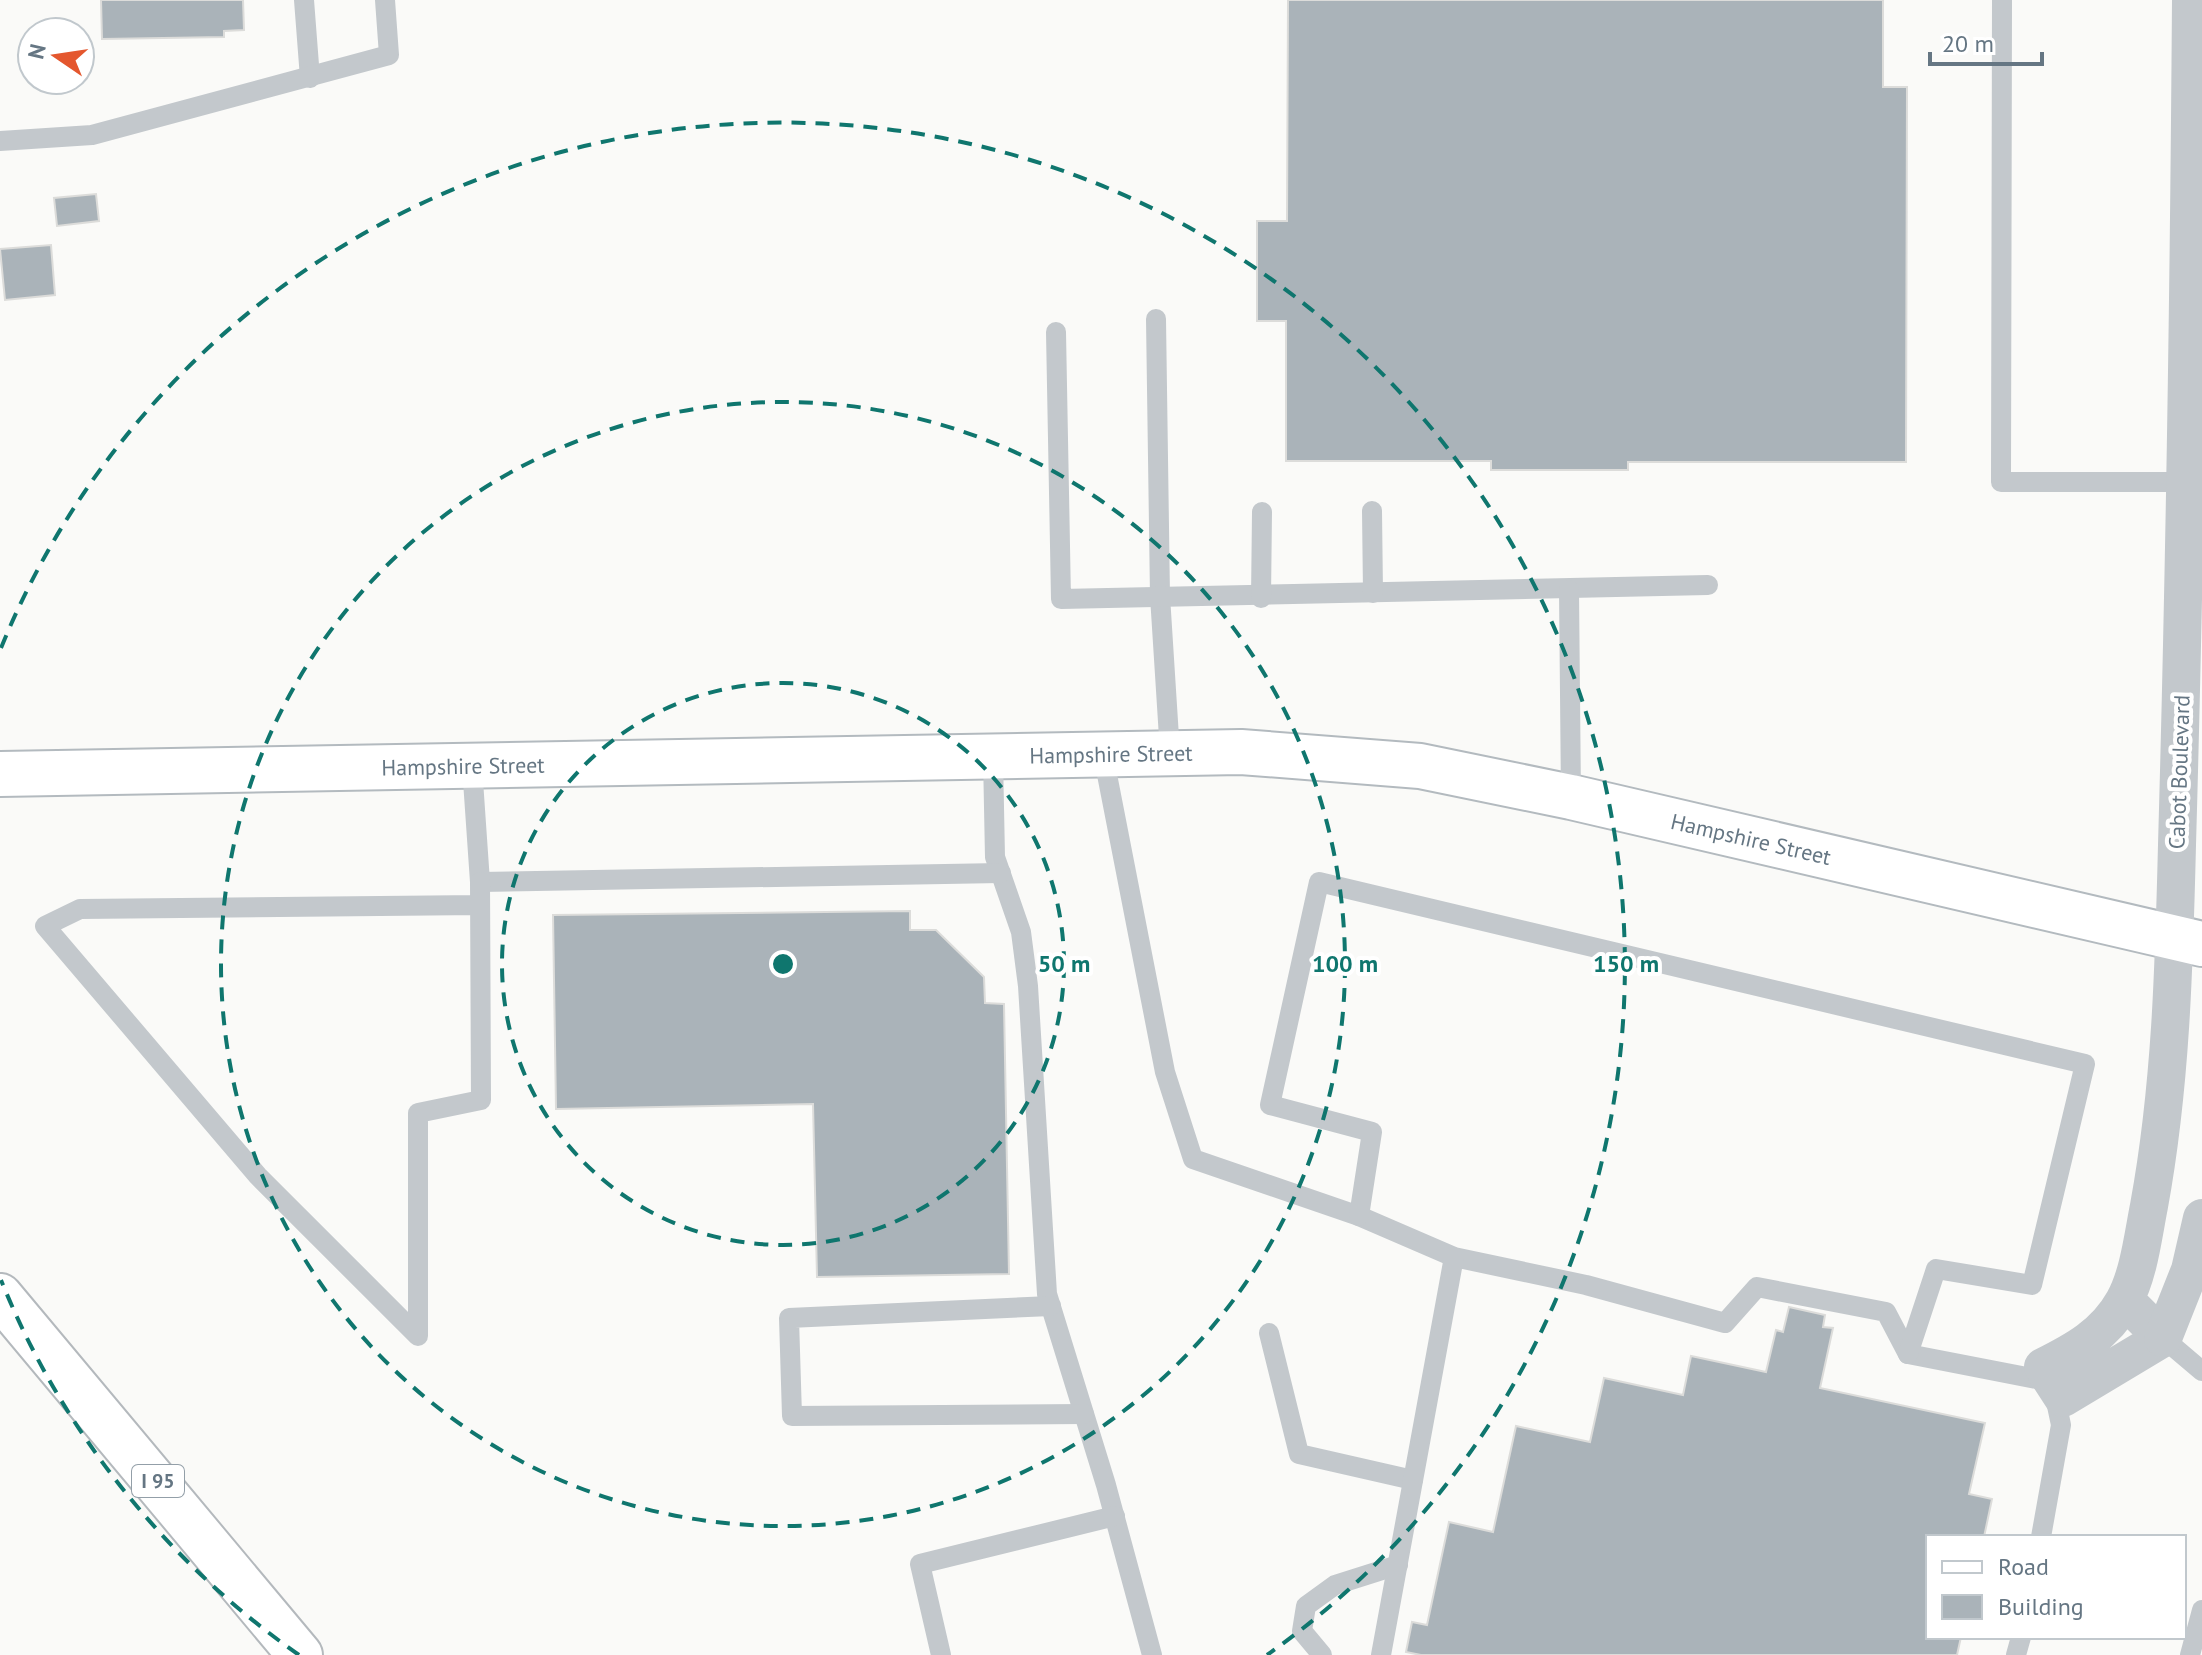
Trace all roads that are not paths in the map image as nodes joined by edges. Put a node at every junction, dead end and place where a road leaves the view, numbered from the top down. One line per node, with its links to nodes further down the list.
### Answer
1 (304, 0): 5 (lane)
2 (385, 0): 5 (lane)
3 (2002, 0): 10 (lane)
4 (2191, 0): 7 (street, Cabot Boulevard)
5 (310, 78): 6 (lane)
6 (0, 141)
7 (2196, 213): 10 (street, Cabot Boulevard)
8 (1156, 319): 16 (lane)
9 (1056, 332): 16 (lane)
10 (2195, 482): 27 (street, Cabot Boulevard)
11 (1372, 511): 15 (lane)
12 (1262, 512): 17 (lane)
13 (1708, 585): 14 (lane)
14 (1569, 590): 15 (lane); 23 (lane)
15 (1373, 593): 17 (lane)
16 (1160, 596): 17 (lane); 18 (lane)
17 (1261, 598)
18 (1170, 753): 19 (main road, Hampshire Street); 23 (main road, Hampshire Street)
19 (1103, 754): 20 (main road, Hampshire Street); 28 (lane)
20 (993, 757): 21 (main road, Hampshire Street); 24 (lane)
21 (472, 766): 22 (main road, Hampshire Street); 25 (lane)
22 (0, 774)
23 (1571, 797): 27 (main road, Hampshire Street)
24 (1001, 873): 25 (lane); 33 (lane)
25 (480, 882): 26 (lane)
26 (480, 905): 26 (lane)
27 (2188, 941): 31 (street, Cabot Boulevard)
28 (1359, 1216): 30 (lane); 36 (lane)
29 (2202, 1218): 35 (street)
30 (1454, 1257): 36 (lane); 40 (lane)
31 (2125, 1300): 35 (street); 38 (street, Cabot Boulevard)
32 (6, 1304): 45 (main road, I 95)
33 (1051, 1306): 39 (lane); 39 (lane)
34 (1269, 1333): 40 (lane)
35 (2163, 1338): 37 (lane); 38 (street)
36 (1908, 1354): 38 (lane)
37 (2202, 1371)
38 (2052, 1382): 42 (lane)
39 (1084, 1414): 41 (lane)
40 (1413, 1480): 43 (lane)
41 (1115, 1516): 46 (lane); 47 (lane)
42 (2041, 1535)
43 (1398, 1565): 48 (lane); 49 (lane)
44 (2202, 1610): 50 (lane)
45 (300, 1655)
46 (941, 1655)
47 (1152, 1655)
48 (1322, 1655)
49 (1381, 1655)
50 (2190, 1655)

